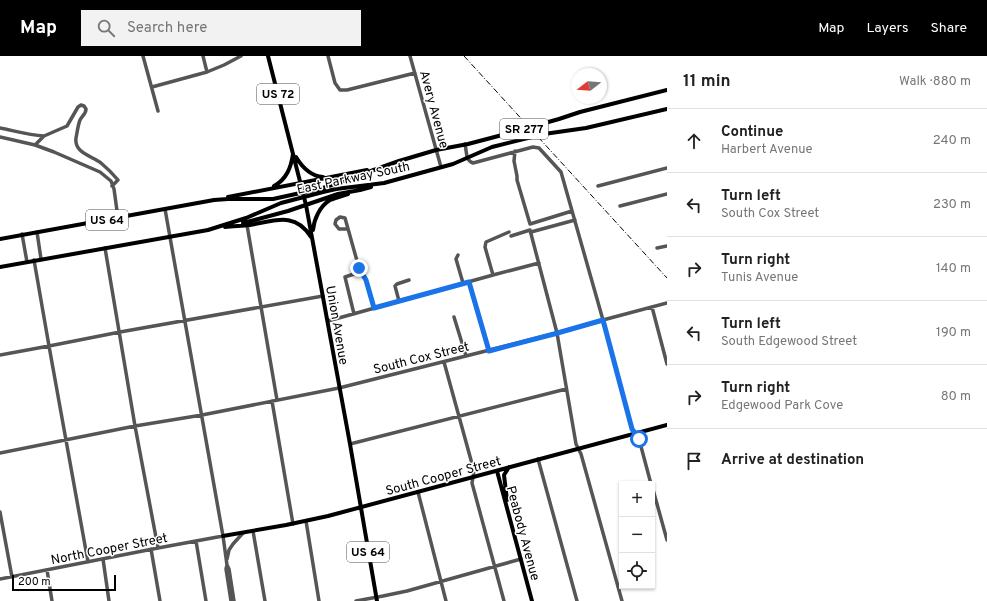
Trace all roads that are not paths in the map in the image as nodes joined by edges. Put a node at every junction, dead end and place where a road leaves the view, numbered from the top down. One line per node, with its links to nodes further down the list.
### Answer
1 (143, 56): 9 (street)
2 (203, 56): 7 (street)
3 (241, 56): 7 (street)
4 (268, 56): 19 (main road, Union Avenue / US 72)
5 (328, 56): 8 (street)
6 (410, 56): 8 (street, Avery Avenue)
7 (207, 72): 9 (street)
8 (415, 73): 18 (street, Avery Avenue)
9 (152, 87): 12 (street)
10 (667, 90): 16 (main road, East Parkway South / SR 277)
11 (667, 110): 21 (main road, East Parkway South / SR 277)
12 (158, 111)
13 (0, 128): 14 (street)
14 (44, 136): 17 (street); 28 (street)
15 (0, 137): 17 (street)
16 (465, 144): 18 (main road, East Parkway South / SR 277); 21 (street)
17 (35, 145): 28 (street)
18 (436, 150): 22 (main road, East Parkway South / SR 277); 23 (street, Avery Avenue)
19 (293, 151): 25 (main road); 27 (main road, Union Avenue / US 72); 30 (main road)
20 (515, 151): 21 (street); 37 (street); 37 (street)
21 (467, 159): 23 (main road, East Parkway South / SR 277)
22 (380, 167): 25 (main road); 33 (main road, East Parkway South)
23 (441, 168): 26 (main road, East Parkway South / SR 277)
24 (667, 168): 29 (street)
25 (328, 177): 27 (main road)
26 (384, 183): 31 (main road); 42 (main road, East Parkway South / SR 277)
27 (302, 185): 30 (main road, US 64); 34 (main road, Union Avenue / US 64)
28 (112, 186): 38 (street)
29 (598, 186)
30 (270, 188): 33 (main road, US 64)
31 (360, 190): 34 (main road); 47 (main road)
32 (667, 194): 35 (street)
33 (214, 200): 36 (main road, US 64)
34 (306, 203): 41 (main road); 47 (main road, Union Avenue / US 64)
35 (620, 206)
36 (165, 209): 38 (main road, US 64); 48 (street)
37 (572, 211): 39 (street)
38 (118, 218): 45 (main road, US 64)
39 (575, 220): 44 (street); 74 (street)
40 (247, 225): 41 (main road, US 64); 50 (main road, US 64); 68 (street)
41 (226, 227): 42 (main road, US 64)
42 (208, 230): 48 (main road, US 64)
43 (348, 230): 70 (street)
44 (531, 231): 58 (street); 61 (street)
45 (37, 232): 46 (main road, US 64); 55 (street)
46 (22, 234): 49 (main road, US 64); 57 (street)
47 (312, 235): 50 (main road, Union Avenue / US 64)
48 (170, 236): 52 (main road, US 64); 73 (street)
49 (0, 239)
50 (313, 240): 65 (main road, Union Avenue / US 64)
51 (667, 246): 53 (street)
52 (105, 248): 55 (main road, US 64); 76 (street)
53 (657, 248)
54 (458, 255): 64 (street)
55 (41, 259): 56 (main road, US 64)
56 (34, 260): 57 (main road, US 64); 78 (street)
57 (27, 262): 59 (main road, US 64)
58 (539, 263): 61 (street); 77 (street)
59 (0, 266)
60 (357, 273): 71 (street)
61 (493, 275): 63 (street)
62 (409, 280): 66 (street)
63 (469, 282): 64 (street); 79 (street)
64 (463, 283): 66 (street)
65 (323, 296): 68 (street); 75 (main road, Union Avenue / US 64)
66 (399, 301): 70 (street)
67 (667, 303): 69 (street, South Cox Street)
68 (261, 306): 73 (street); 86 (street)
69 (652, 307): 74 (street, South Cox Street); 83 (street)
70 (374, 308): 71 (street)
71 (354, 314): 75 (street)
72 (454, 316): 81 (street)
73 (185, 320): 76 (street); 88 (street)
74 (603, 320): 77 (street, South Cox Street); 92 (street)
75 (328, 321): 84 (main road, Union Avenue / US 64)
76 (120, 332): 78 (street); 91 (street)
77 (557, 333): 79 (street, South Cox Street); 85 (street)
78 (49, 346): 80 (street); 93 (street)
79 (489, 351): 81 (street, South Cox Street)
80 (0, 355)
81 (466, 356): 82 (street, South Cox Street)
82 (444, 362): 84 (street, South Cox Street); 89 (street)
83 (667, 364)
84 (339, 388): 86 (street, South Cox Street); 94 (main road, Union Avenue / US 64)
85 (566, 389): 89 (street); 95 (street)
86 (277, 400): 87 (street, South Cox Street)
87 (272, 401): 88 (street, South Cox Street); 108 (street)
88 (202, 415): 91 (street, South Cox Street); 111 (street)
89 (459, 416): 94 (street); 100 (street)
90 (667, 425): 92 (main road, South Cooper Street)
91 (136, 426): 93 (street, South Cox Street); 114 (street)
92 (636, 434): 95 (main road, South Cooper Street); 101 (street)
93 (65, 439): 96 (street, South Cox Street); 118 (street)
94 (350, 444): 105 (main road, Union Avenue / US 64)
95 (578, 449): 97 (main road, South Cooper Street); 139 (street)
96 (0, 452)
97 (538, 459): 98 (main road, South Cooper Street); 138 (street)
98 (509, 467): 99 (main road, South Cooper Street); 104 (main road)
99 (497, 471): 100 (main road, South Cooper Street); 104 (main road, Peabody Avenue)
100 (473, 477): 102 (main road, South Cooper Street); 120 (street)
101 (651, 481)
102 (418, 492): 105 (main road, South Cooper Street); 124 (street)
103 (655, 496): 112 (street)
104 (506, 502): 117 (main road, Peabody Avenue)
105 (361, 507): 107 (main road, South Cooper Street); 125 (main road, Union Avenue / US 64)
106 (0, 512): 122 (street)
107 (306, 520): 108 (main road, South Cooper Street); 133 (street)
108 (293, 524): 109 (main road, South Cooper Street)
109 (253, 531): 110 (main road, South Cooper Street); 132 (street)
110 (243, 533): 111 (main road, South Cooper Street); 119 (street)
111 (223, 536): 113 (street, North Cooper Street); 119 (street)
112 (667, 540)
113 (196, 541): 114 (street, North Cooper Street); 129 (street)
114 (158, 548): 115 (street, North Cooper Street)
115 (151, 550): 116 (street, North Cooper Street); 128 (street)
116 (102, 559): 118 (street, North Cooper Street); 127 (street)
117 (521, 559): 120 (street); 137 (main road, Peabody Avenue)
118 (88, 562): 121 (street, North Cooper Street)
119 (226, 564): 130 (street); 131 (street)
120 (495, 567): 124 (street); 136 (street)
121 (47, 570): 122 (street, North Cooper Street); 126 (street)
122 (12, 577): 123 (street, North Cooper Street)
123 (0, 579)
124 (441, 581): 125 (street); 135 (street)
125 (377, 599): 134 (street)
126 (52, 601)
127 (109, 601)
128 (160, 601)
129 (206, 601)
130 (230, 601)
131 (234, 601)
132 (265, 601)
133 (319, 601)
134 (356, 601)
135 (446, 601)
136 (504, 601)
137 (532, 601)
138 (577, 601)
139 (622, 601)

